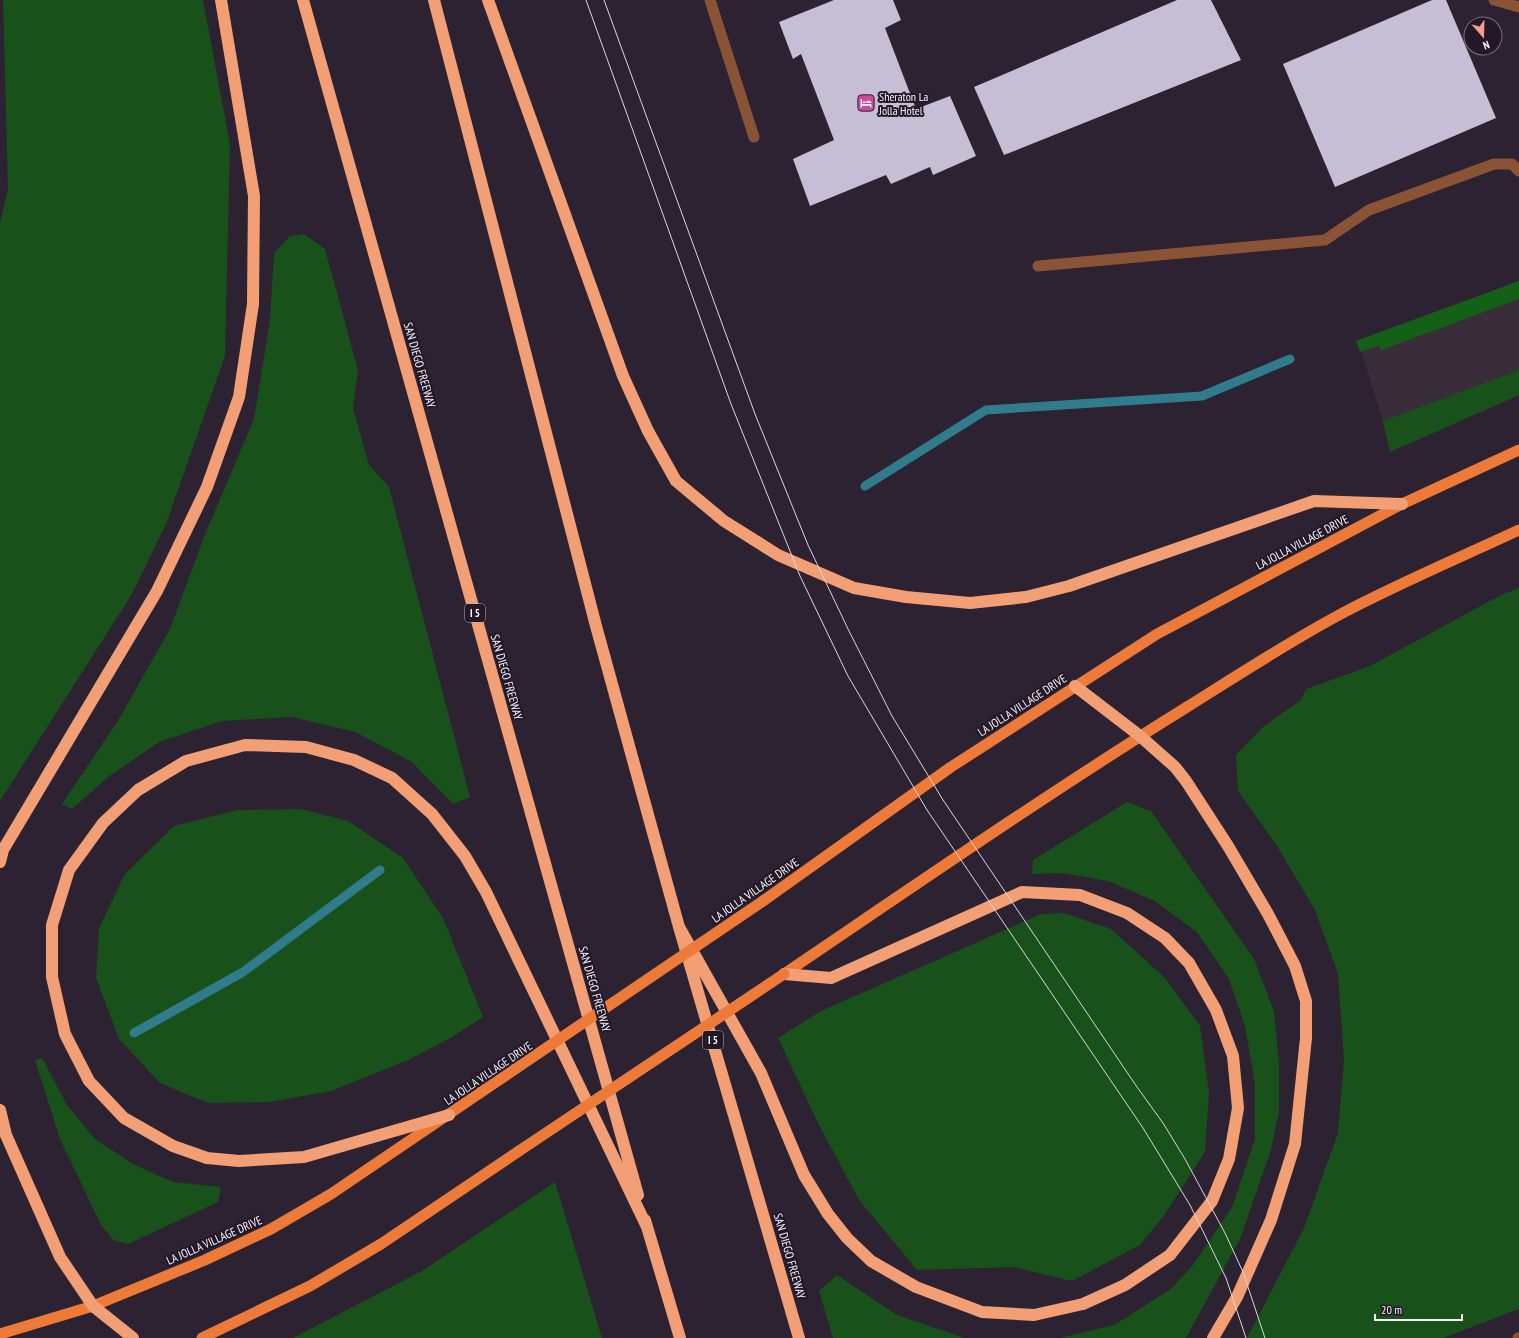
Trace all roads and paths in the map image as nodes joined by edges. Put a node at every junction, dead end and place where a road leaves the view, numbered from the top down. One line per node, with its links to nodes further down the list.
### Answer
1 (221, 0): 16 (highway)
2 (302, 0): 21 (highway, SAN DIEGO FREEWAY / I 5)
3 (434, 0): 17 (highway, SAN DIEGO FREEWAY / I 5)
4 (488, 0): 12 (highway)
5 (710, 0): 8 (lane)
6 (1494, 0): 7 (lane)
7 (1519, 7)
8 (754, 137)
9 (1519, 171): 10 (lane)
10 (1038, 266)
11 (1519, 450): 12 (main road, LA JOLLA VILLAGE DRIVE)
12 (1402, 504): 14 (main road, LA JOLLA VILLAGE DRIVE)
13 (1519, 530): 15 (main road)
14 (1075, 686): 15 (highway); 20 (main road, LA JOLLA VILLAGE DRIVE, bridge)
15 (1140, 736): 18 (main road); 28 (highway)
16 (0, 862)
17 (679, 927): 18 (highway); 27 (highway, SAN DIEGO FREEWAY / I 5)
18 (784, 974): 25 (main road, bridge)
19 (0, 1110): 22 (highway)
20 (449, 1115): 21 (highway); 22 (main road, LA JOLLA VILLAGE DRIVE)
21 (647, 1227): 26 (highway, SAN DIEGO FREEWAY / I 5)
22 (93, 1306): 23 (main road, LA JOLLA VILLAGE DRIVE); 24 (highway)
23 (0, 1334)
24 (132, 1338)
25 (202, 1338)
26 (680, 1338)
27 (799, 1338)
28 (1213, 1338)

